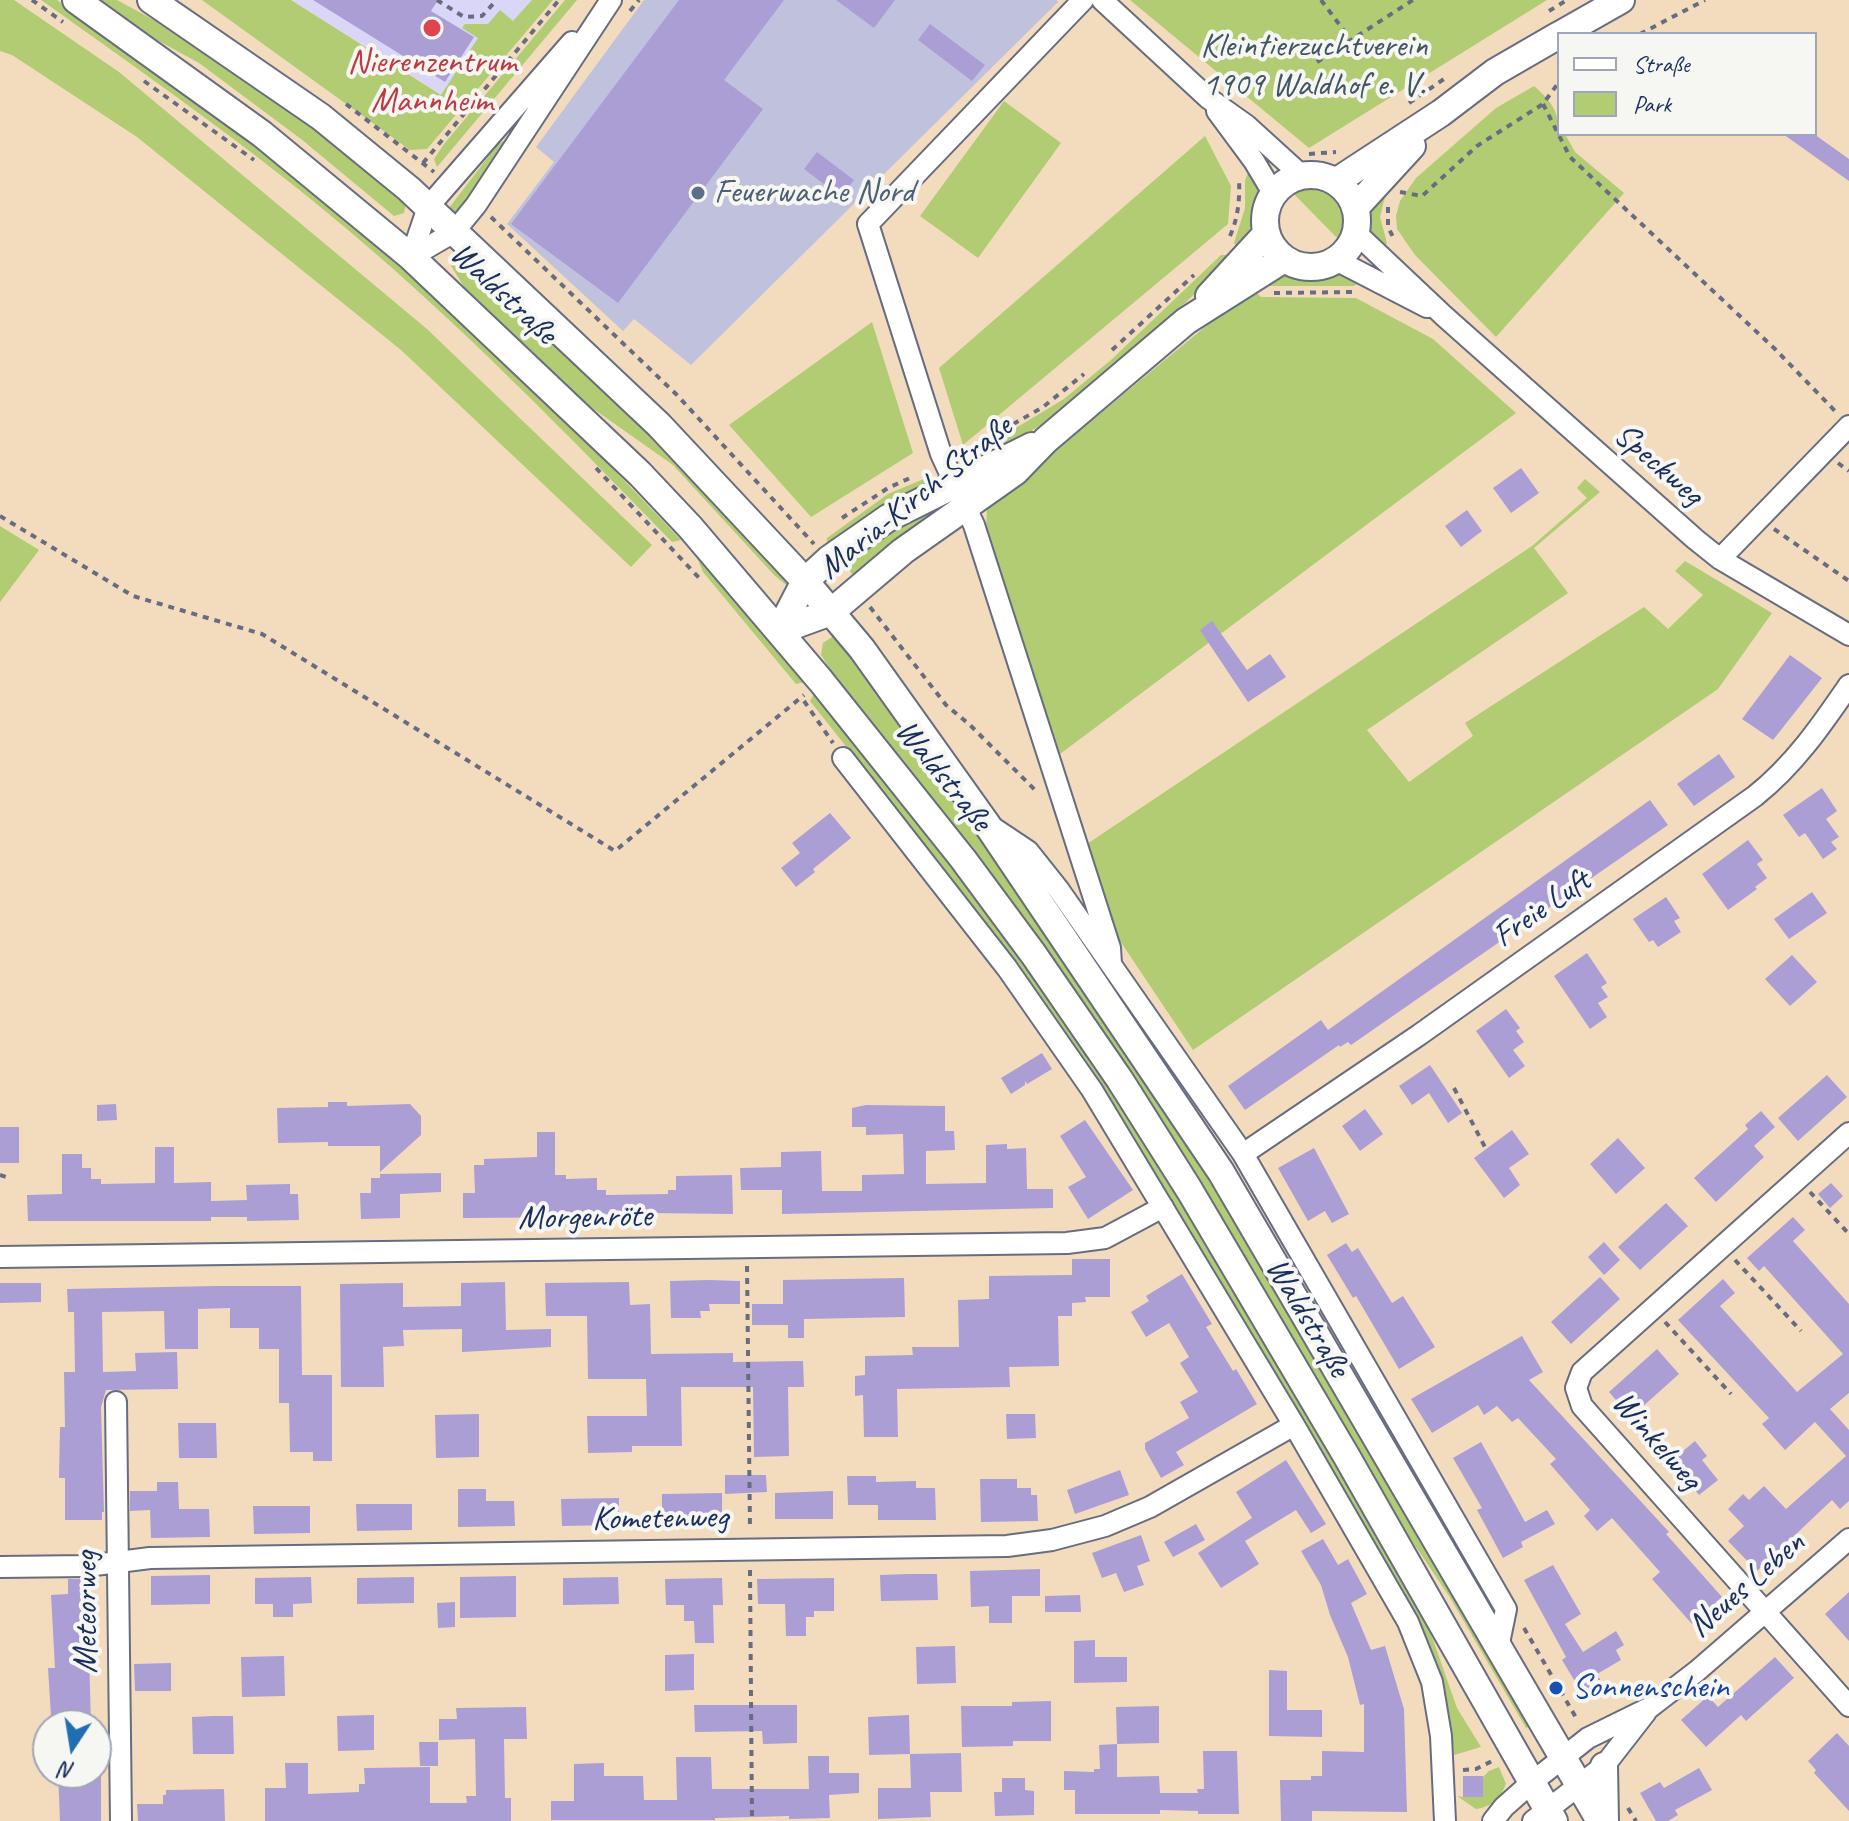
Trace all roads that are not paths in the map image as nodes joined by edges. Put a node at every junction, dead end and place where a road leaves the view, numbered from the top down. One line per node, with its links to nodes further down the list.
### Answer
1 (76, 0): 18 (main road, Waldstraße)
2 (151, 0): 14 (main road, Waldstraße)
3 (610, 0): 14 (street); 16 (street)
4 (1083, 0): 25 (street)
5 (1102, 0): 9 (street)
6 (1621, 0): 7 (main road)
7 (1565, 32)
8 (1557, 37): 10 (main road)
9 (1208, 98): 11 (street); 13 (street)
10 (1441, 113): 12 (main road); 15 (main road)
11 (1302, 164): 12 (main road); 13 (main road)
12 (1337, 181): 15 (main road)
13 (1273, 193): 17 (main road)
14 (428, 207): 16 (main road, Waldstraße); 18 (street)
15 (1356, 220): 20 (main road); 21 (street, Speckweg)
16 (454, 232): 18 (street); 28 (main road, Waldstraße)
17 (1266, 234): 19 (main road); 22 (main road, Maria-Kirch-Straße)
18 (411, 257): 30 (main road, Waldstraße)
19 (1284, 259): 20 (main road); 22 (main road, Maria-Kirch-Straße)
20 (1336, 260): 21 (street, Speckweg)
21 (1444, 316): 27 (street, Speckweg)
22 (1186, 321): 24 (main road, Maria-Kirch-Straße)
23 (1844, 420): 27 (street)
24 (1046, 440): 25 (main road, Maria-Kirch-Straße); 26 (main road, Maria-Kirch-Straße)
25 (950, 474): 26 (street); 28 (main road, Maria-Kirch-Straße)
26 (967, 507): 29 (main road, Maria-Kirch-Straße); 35 (street)
27 (1720, 559): 31 (street, Speckweg)
28 (805, 581): 29 (main road, Waldstraße); 30 (main road)
29 (831, 612): 30 (main road); 34 (main road, Waldstraße)
30 (779, 631): 51 (main road, Waldstraße)
31 (1849, 635)
32 (1849, 685): 37 (street, Freie Luft)
33 (843, 758): 38 (street, Waldstraße)
34 (986, 823): 35 (street, Waldstraße); 46 (main road, Waldstraße)
35 (1111, 964): 37 (street, Waldstraße)
36 (1849, 1133): 45 (street, Winkelweg)
37 (1243, 1154): 46 (street, Waldstraße)
38 (1163, 1207): 39 (street, Morgenröte); 41 (street, Waldstraße)
39 (0, 1257)
40 (116, 1402): 43 (street, Meteorweg)
41 (1294, 1425): 43 (street, Kometenweg); 55 (street, Waldstraße)
42 (1849, 1539): 45 (street, Neues Leben)
43 (119, 1562): 44 (street, Kometenweg); 54 (street, Meteorweg)
44 (0, 1567)
45 (1765, 1614): 47 (street, Winkelweg); 48 (street, Neues Leben)
46 (1498, 1648): 49 (main road, Waldstraße)
47 (1849, 1706)
48 (1649, 1708): 49 (street, Neues Leben); 50 (street, Neues Leben)
49 (1562, 1758): 51 (street); 52 (main road, Waldstraße)
50 (1604, 1766): 52 (street, Neues Leben); 57 (main road)
51 (1531, 1783): 53 (main road, Waldstraße); 56 (street)
52 (1579, 1786): 53 (street, Waldstraße); 57 (main road, Waldstraße)
53 (1545, 1817)
54 (121, 1821)
55 (1445, 1821)
56 (1493, 1821)
57 (1603, 1821)

